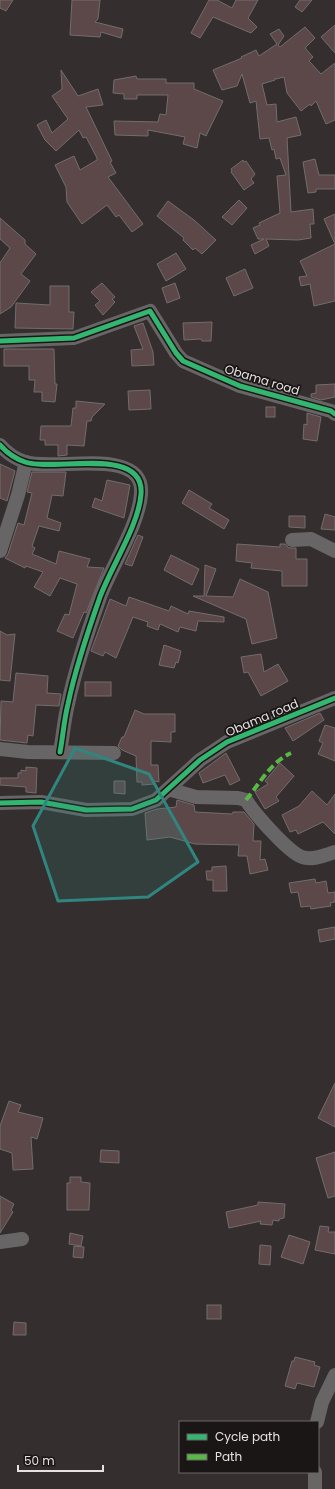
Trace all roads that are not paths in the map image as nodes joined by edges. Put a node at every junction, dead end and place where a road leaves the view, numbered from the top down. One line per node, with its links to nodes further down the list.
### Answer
1 (0, 341): 2 (street, Obama road)
2 (335, 414)
3 (0, 446): 4 (street)
4 (26, 462): 6 (street); 10 (street)
5 (292, 540): 7 (street)
6 (0, 551)
7 (335, 551)
8 (334, 700): 12 (street, Obama road)
9 (0, 749): 10 (street)
10 (60, 752): 11 (street)
11 (114, 753)
12 (168, 789): 13 (street, Obama road); 14 (street)
13 (0, 803)
14 (335, 852)
15 (22, 1239): 16 (street)
16 (0, 1242)
17 (335, 1375): 18 (street)
18 (317, 1421)
19 (315, 1473): 20 (street)
20 (315, 1489)

